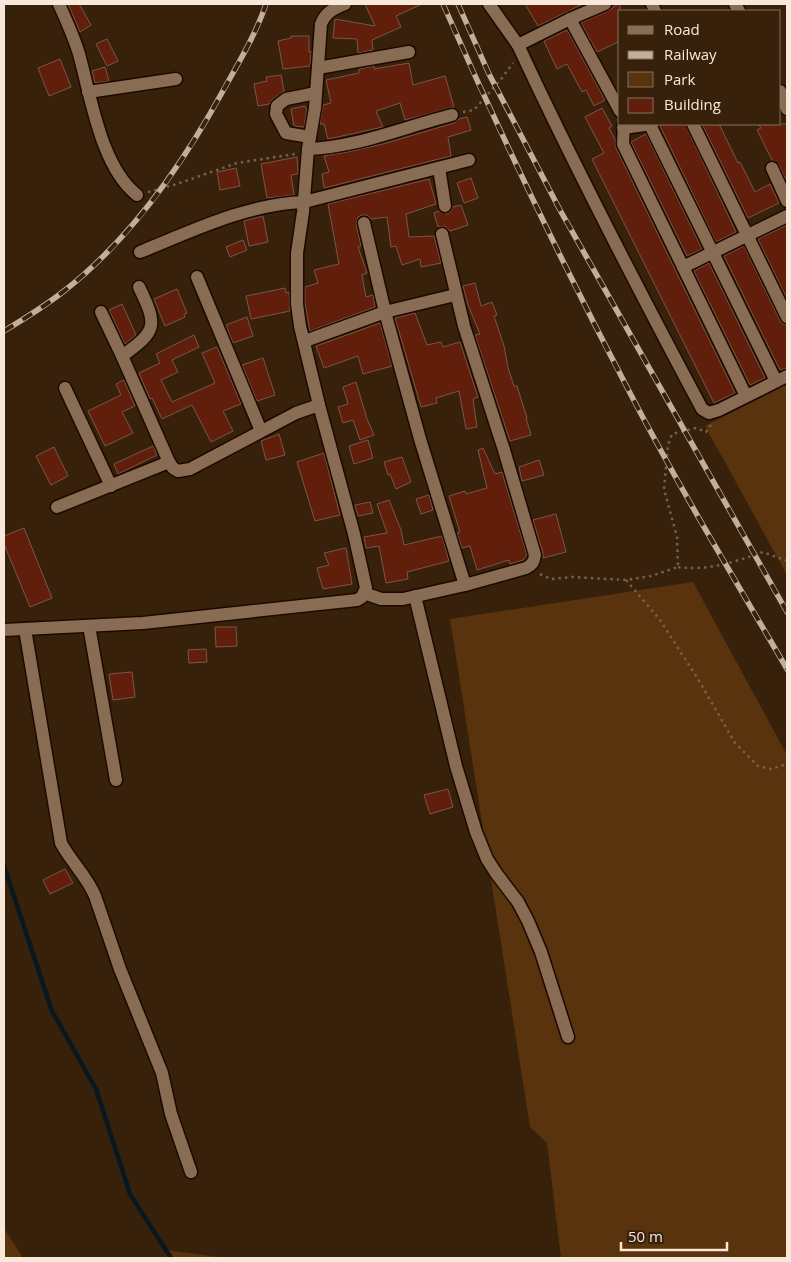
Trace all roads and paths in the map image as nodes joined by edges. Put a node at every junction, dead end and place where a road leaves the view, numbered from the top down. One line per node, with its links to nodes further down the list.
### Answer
1 (59, 4): 10 (street)
2 (345, 4): 8 (street)
3 (489, 4): 6 (street)
4 (605, 4): 5 (street)
5 (570, 19): 6 (street); 13 (street)
6 (519, 48): 15 (path); 47 (street)
7 (409, 52): 8 (street)
8 (318, 68): 11 (street)
9 (176, 79): 10 (street)
10 (88, 92): 24 (street)
11 (316, 94): 20 (street); 20 (street)
12 (781, 94): 14 (street)
13 (618, 107)
14 (787, 109)
15 (452, 115): 20 (street)
16 (638, 125): 19 (street)
17 (651, 125): 33 (street)
18 (693, 125): 31 (street)
19 (624, 126): 34 (street)
20 (308, 146): 24 (path); 26 (street)
21 (469, 160): 22 (street)
22 (439, 168): 26 (street); 27 (street)
23 (772, 168): 25 (street)
24 (137, 195)
25 (787, 201)
26 (304, 202): 32 (street); 41 (street)
27 (445, 206)
28 (787, 216): 31 (street)
29 (364, 223): 39 (street)
30 (442, 234): 37 (street)
31 (747, 235): 33 (street); 40 (street)
32 (140, 252)
33 (712, 252): 34 (street); 43 (street)
34 (683, 267): 45 (street)
35 (197, 277): 48 (street)
36 (139, 287): 42 (street)
37 (455, 295): 39 (street); 54 (street)
38 (101, 312): 42 (street)
39 (385, 312): 41 (street); 56 (street)
40 (787, 317)
41 (305, 342): 46 (street)
42 (122, 356): 49 (street)
43 (781, 379): 45 (street)
44 (64, 388): 50 (street)
45 (746, 396): 47 (street)
46 (319, 405): 48 (street); 57 (street)
47 (714, 411): 53 (path)
48 (261, 431): 49 (street)
49 (168, 462): 50 (street)
50 (111, 486): 51 (street)
51 (57, 507)
52 (787, 561): 53 (path)
53 (678, 567): 55 (path)
54 (526, 568): 55 (path); 56 (street)
55 (626, 580): 62 (path)
56 (465, 585): 58 (street)
57 (364, 593): 58 (street); 59 (street)
58 (415, 596): 64 (street)
59 (89, 626): 60 (street); 63 (street)
60 (25, 629): 61 (street); 65 (street)
61 (4, 630)
62 (787, 764)
63 (116, 780)
64 (568, 1037)
65 (191, 1172)

